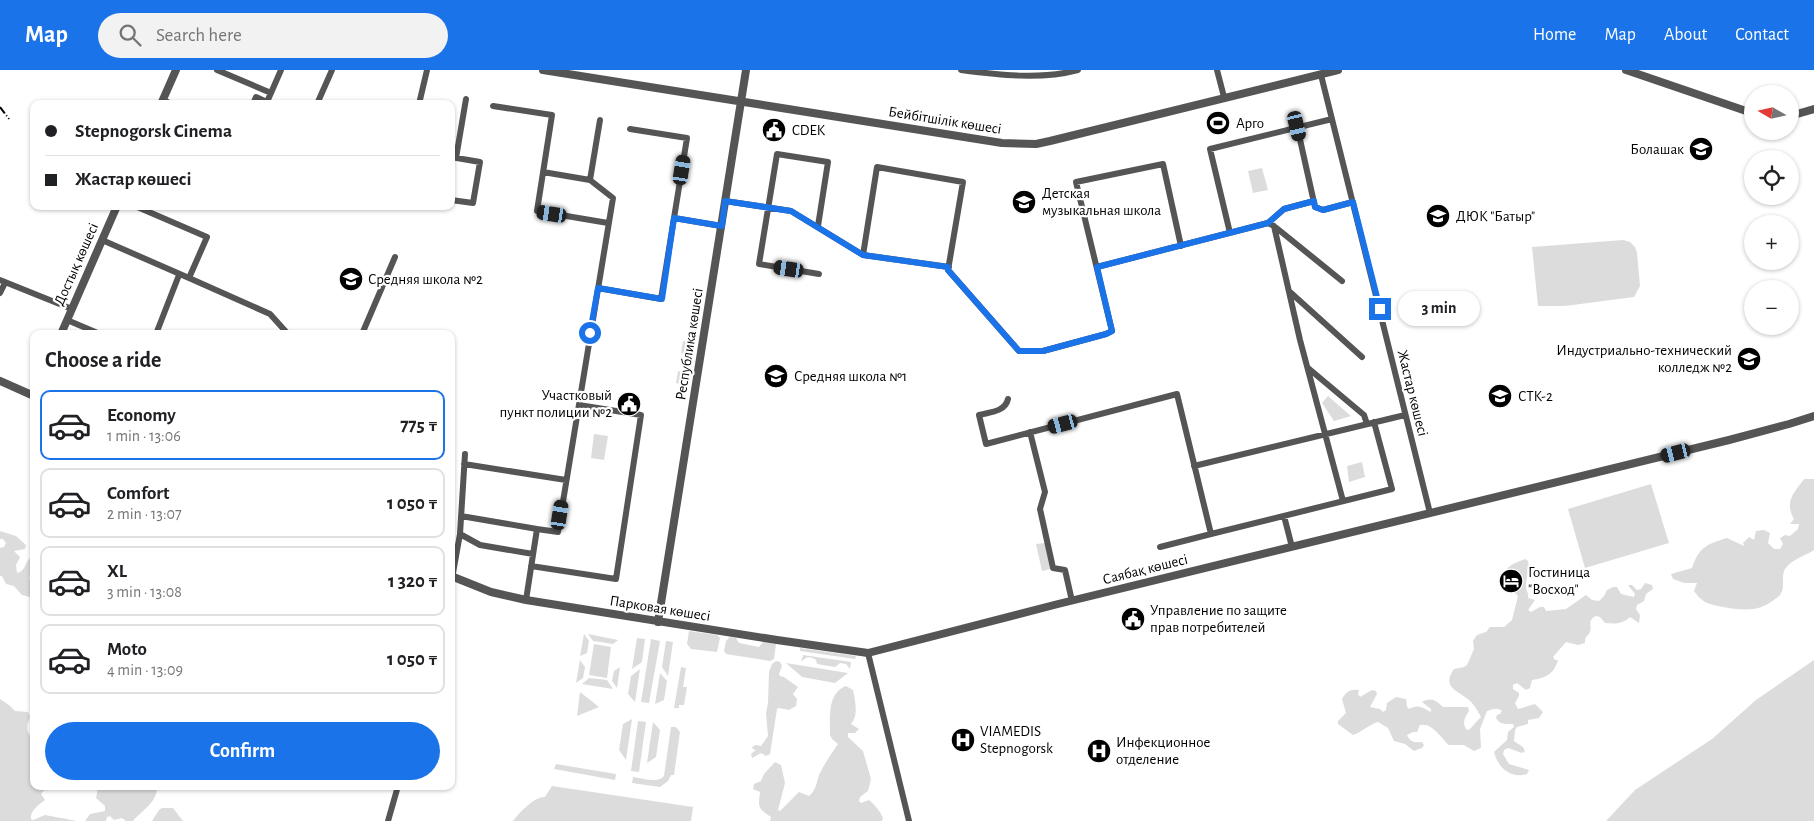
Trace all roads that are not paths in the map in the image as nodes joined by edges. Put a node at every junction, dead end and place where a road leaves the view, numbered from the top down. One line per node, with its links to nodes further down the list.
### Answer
1 (176, 70): 18 (street)
2 (217, 70): 15 (street)
3 (281, 70): 15 (street)
4 (332, 70): 20 (street)
5 (427, 70): 21 (street)
6 (543, 70): 22 (street, Бейбітшілік көшесі)
7 (746, 70): 22 (street, Республика көшесі)
8 (961, 70): 13 (street)
9 (1078, 70): 13 (street)
10 (1217, 70): 16 (street)
11 (1338, 70): 14 (street, Бейбітшілік көшесі)
12 (1626, 70): 25 (street)
13 (1053, 72)
14 (1321, 74): 16 (street, Бейбітшілік көшесі); 27 (street, Жастар көшесі)
15 (271, 93): 19 (street)
16 (1224, 97): 22 (street, Бейбітшілік көшесі)
17 (466, 99): 31 (street)
18 (163, 100)
19 (270, 100)
20 (319, 100)
21 (420, 100)
22 (741, 102): 36 (street, Республика көшесі)
23 (493, 106): 33 (street)
24 (1814, 109): 26 (street)
25 (1744, 110)
26 (1799, 113)
27 (1332, 119): 29 (street); 38 (street, Жастар көшесі)
28 (600, 120): 34 (street)
29 (1297, 126): 37 (street); 47 (street)
30 (630, 129): 42 (street)
31 (455, 153)
32 (455, 158): 35 (street)
33 (543, 172): 34 (street); 43 (street)
34 (590, 180): 43 (street)
35 (455, 201)
36 (725, 201): 39 (street); 45 (street, Республика көшесі)
37 (1314, 201): 38 (street); 44 (street)
38 (1353, 202): 75 (street, Жастар көшесі)
39 (768, 207): 46 (street); 46 (street); 54 (street)
40 (115, 210): 48 (street, Достық көшесі)
41 (144, 210): 56 (street)
42 (674, 218): 45 (street); 59 (street)
43 (608, 223): 59 (street)
44 (1271, 224): 47 (street); 58 (street); 60 (street)
45 (722, 226): 99 (street, Республика көшесі)
46 (818, 226): 50 (street)
47 (1230, 233): 49 (street)
48 (102, 240): 55 (street); 62 (street, Достық көшесі)
49 (1181, 246): 53 (street); 53 (street)
50 (863, 255): 52 (street); 52 (street)
51 (394, 257): 68 (street)
52 (948, 267): 53 (street)
53 (1097, 267)
54 (819, 274)
55 (179, 275): 56 (street); 66 (street)
56 (189, 278): 67 (street)
57 (2, 281): 61 (street); 62 (street)
58 (1342, 281)
59 (598, 288): 74 (street)
60 (1289, 291): 69 (street); 70 (street)
61 (0, 293)
62 (72, 309): 63 (street, Достық көшесі)
63 (67, 320): 64 (street, Достық көшесі); 65 (street)
64 (63, 330)
65 (91, 330)
66 (158, 330)
67 (284, 330)
68 (364, 330)
69 (1362, 357)
70 (1307, 367): 77 (street); 79 (street)
71 (0, 381): 72 (street)
72 (30, 394)
73 (1008, 399): 78 (street)
74 (578, 405): 83 (street); 95 (street)
75 (1406, 415): 77 (street); 85 (street, Жастар көшесі)
76 (1814, 416): 85 (street, Саябақ көшесі)
77 (1370, 423): 79 (street); 84 (street)
78 (1030, 432): 82 (street); 98 (street)
79 (1326, 435): 82 (street); 84 (street)
80 (465, 454): 81 (street)
81 (464, 464): 83 (street); 86 (street)
82 (1194, 466): 90 (street)
83 (566, 480): 88 (street)
84 (1343, 501): 87 (street)
85 (1430, 513): 92 (street, Саябақ көшесі)
86 (461, 516): 88 (street); 89 (street)
87 (1284, 516): 90 (street); 92 (street)
88 (537, 529): 93 (street)
89 (460, 534): 93 (street); 94 (street)
90 (1211, 534): 91 (street)
91 (1160, 547)
92 (1292, 547): 98 (street, Саябақ көшесі)
93 (533, 554): 95 (street)
94 (455, 562)
95 (531, 566): 97 (street)
96 (455, 580): 97 (street, Парковая көшесі)
97 (526, 600): 99 (street, Парковая көшесі)
98 (1072, 600): 100 (street, Саябақ көшесі)
99 (658, 622): 100 (street, Парковая көшесі)
100 (868, 653): 103 (street)
101 (397, 790): 102 (street)
102 (388, 821)
103 (909, 821)

